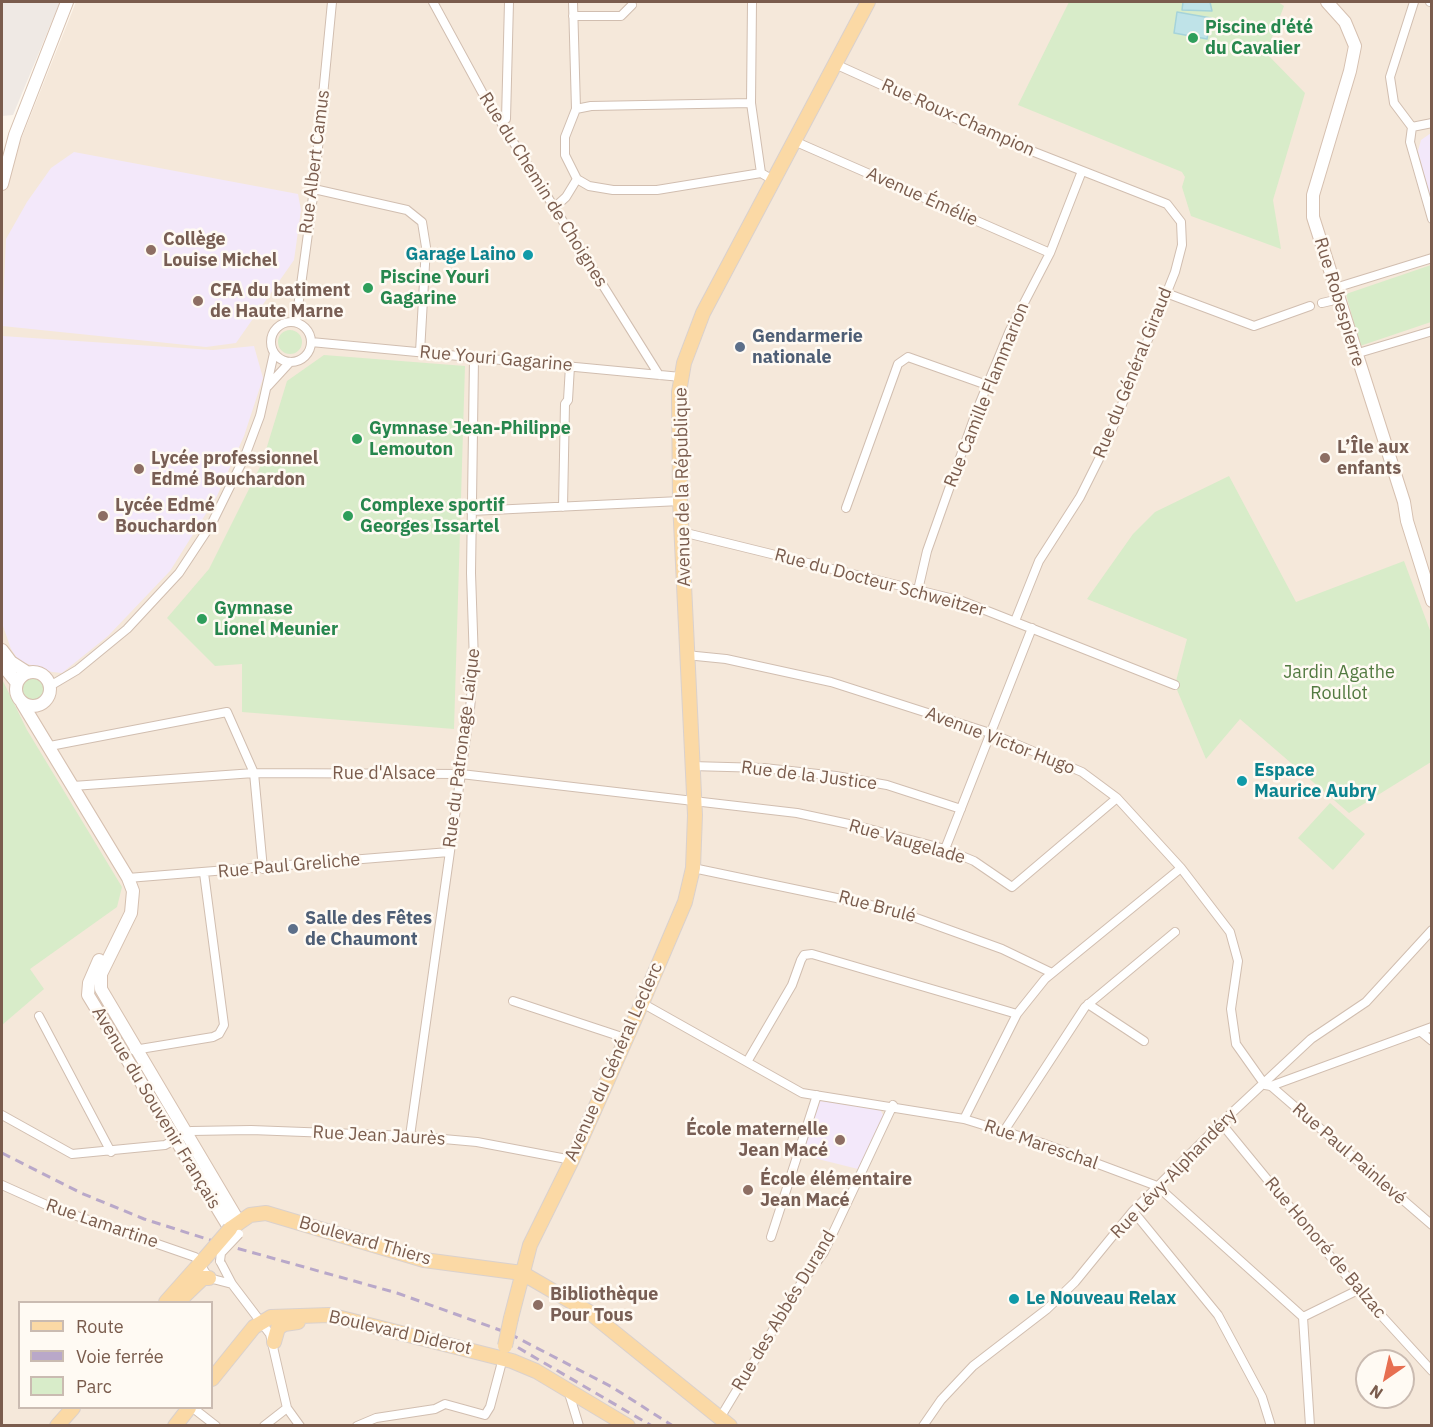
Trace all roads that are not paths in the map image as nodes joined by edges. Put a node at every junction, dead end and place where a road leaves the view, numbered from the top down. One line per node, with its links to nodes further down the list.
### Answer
1 (67, 2): 22 (street)
2 (332, 2): 23 (street, Rue Albert Camus)
3 (433, 2): 15 (street, Rue du Chemin de Choignes)
4 (509, 2): 15 (street)
5 (573, 2): 11 (street)
6 (752, 2): 13 (street)
7 (868, 2): 12 (main road, Avenue de la République)
8 (1414, 2): 17 (street)
9 (1331, 3): 29 (street, Rue Robespierre)
10 (633, 5): 11 (street)
11 (573, 16): 14 (street)
12 (835, 64): 18 (main road, Avenue de la République); 19 (street, Rue Roux-Champion)
13 (751, 102): 14 (street); 20 (street)
14 (576, 109): 21 (street)
15 (501, 122): 24 (street, Rue du Chemin de Choignes)
16 (1431, 123): 17 (street)
17 (1412, 127): 25 (street)
18 (794, 141): 20 (main road, Avenue de la République); 26 (street, Avenue Émélie)
19 (1082, 171): 26 (street, Rue Camille Flammarion); 28 (street, Rue du Général Giraud)
20 (767, 177): 21 (street); 42 (main road, Avenue de la République)
21 (577, 179): 24 (street)
22 (2, 184)
23 (314, 189): 32 (street, Rue Albert Camus); 36 (street)
24 (555, 207): 41 (street, Rue du Chemin de Choignes)
25 (1431, 219)
26 (1050, 253): 43 (street, Rue Camille Flammarion)
27 (1431, 258): 29 (street)
28 (1167, 293): 31 (street); 52 (street, Rue du Général Giraud)
29 (1337, 294): 30 (street); 37 (street, Rue Robespierre)
30 (1322, 303)
31 (1310, 306)
32 (296, 322): 34 (street); 35 (street)
33 (1431, 331): 37 (street)
34 (311, 342): 36 (street, Rue Youri Gagarine); 39 (street)
35 (274, 352): 39 (street); 44 (street)
36 (420, 352): 38 (street, Rue Youri Gagarine)
37 (1355, 354): 51 (street, Rue Robespierre)
38 (474, 358): 40 (street, Rue Youri Gagarine); 48 (street, Rue du Patronage Laïque)
39 (290, 362): 44 (street)
40 (570, 366): 41 (street, Rue Youri Gagarine); 46 (street)
41 (659, 375): 42 (street, Rue Youri Gagarine)
42 (681, 377): 45 (main road, Avenue de la République)
43 (987, 385): 47 (street); 50 (street, Rue Camille Flammarion)
44 (267, 387): 60 (street)
45 (680, 501): 46 (street); 49 (main road, Avenue de la République)
46 (563, 507): 48 (street)
47 (846, 508)
48 (471, 511): 68 (street, Rue du Patronage Laïque)
49 (682, 532): 50 (street, Rue du Docteur Schweitzer); 55 (main road, Avenue de la République)
50 (918, 590): 52 (street, Rue du Docteur Schweitzer)
51 (1431, 601)
52 (1015, 621): 53 (street, Rue du Docteur Schweitzer)
53 (1032, 628): 59 (street, Rue du Docteur Schweitzer); 64 (street)
54 (2, 650): 57 (street)
55 (686, 655): 64 (street, Avenue Victor Hugo); 66 (main road, Avenue de la République)
56 (2, 657): 58 (street)
57 (28, 673): 58 (street); 60 (street)
58 (17, 683): 61 (street)
59 (1175, 685)
60 (50, 686): 62 (street)
61 (22, 703): 62 (street); 63 (street)
62 (41, 705): 63 (street)
63 (39, 728): 65 (street)
64 (990, 733): 70 (street, Avenue Victor Hugo); 72 (street)
65 (50, 746): 67 (street); 69 (street)
66 (690, 766): 71 (main road, Avenue de la République); 72 (street, Rue de la Justice)
67 (254, 773): 68 (street, Rue d'Alsace); 69 (street, Rue d'Alsace); 77 (street)
68 (461, 774): 71 (street, Rue d'Alsace); 74 (street, Rue du Patronage Laïque)
69 (73, 786): 79 (street)
70 (1117, 798): 73 (street, Rue Vaugelade); 76 (street, Avenue Victor Hugo)
71 (694, 802): 73 (street, Rue Vaugelade); 75 (main road, Avenue du Général Leclerc)
72 (961, 808): 73 (street)
73 (945, 849)
74 (449, 852): 77 (street, Rue Paul Greliche); 103 (street, Rue du Patronage Laïque)
75 (693, 868): 82 (street, Rue Brulé); 84 (main road, Avenue du Général Leclerc)
76 (1181, 868): 82 (street); 96 (street, Avenue Victor Hugo)
77 (263, 869): 78 (street, Rue Paul Greliche)
78 (204, 873): 79 (street, Rue Paul Greliche); 93 (street)
79 (128, 878): 93 (street, Avenue du Souvenir Français); 94 (street, Avenue du Souvenir Français)
80 (1431, 930): 96 (street, Rue Lévy-Alphandéry)
81 (1174, 932): 85 (street)
82 (1052, 973): 86 (street)
83 (513, 1001): 90 (street)
84 (642, 1003): 90 (main road, Avenue du Général Leclerc); 95 (street, Rue Mareschal)
85 (1088, 1004): 91 (street); 102 (street)
86 (1017, 1014): 95 (street); 100 (street)
87 (39, 1016): 105 (street)
88 (1431, 1028): 89 (street)
89 (1421, 1032): 92 (street); 96 (street)
90 (625, 1038): 106 (main road, Avenue du Général Leclerc)
91 (1144, 1041)
92 (1431, 1041)
93 (136, 1049): 94 (street); 104 (street, Avenue du Souvenir Français)
94 (122, 1051): 104 (street, Avenue du Souvenir Français)
95 (747, 1062): 97 (street, Rue Mareschal)
96 (1268, 1085): 101 (street, Rue Lévy-Alphandéry); 110 (street, Rue Paul Painlevé)
97 (817, 1095): 98 (street, Rue Mareschal); 112 (street)
98 (893, 1105): 100 (street, Rue Mareschal); 132 (street, Rue des Abbés Durand)
99 (2, 1115): 105 (street, Rue Jean Jaurès)
100 (964, 1119): 102 (street, Rue Mareschal)
101 (1221, 1123): 108 (street, Rue Lévy-Alphandéry); 117 (street, Rue Honoré de Balzac)
102 (1004, 1131): 108 (street, Rue Mareschal)
103 (411, 1136): 104 (street, Rue Jean Jaurès); 106 (street, Rue Jean Jaurès)
104 (180, 1137): 105 (street, Rue Jean Jaurès); 111 (street, Avenue du Souvenir Français)
105 (111, 1152)
106 (572, 1160): 114 (main road, Avenue du Général Leclerc)
107 (2, 1185): 113 (street, Rue Lamartine)
108 (1157, 1186): 109 (street, Rue Lévy-Alphandéry); 121 (street, Rue Mareschal)
109 (1133, 1211): 141 (street, Rue Lévy-Alphandéry); 142 (street)
110 (1431, 1225)
111 (236, 1228): 113 (main road, bridge); 114 (main road, Boulevard Thiers); 116 (street, bridge)
112 (771, 1237)
113 (203, 1261): 115 (street); 118 (main road)
114 (522, 1273): 124 (main road, Avenue du Général Leclerc, bridge); 132 (main road, Boulevard Thiers)
115 (210, 1278): 116 (street); 119 (main road)
116 (232, 1284): 122 (street)
117 (1358, 1290): 121 (street); 125 (street, Rue Honoré de Balzac)
118 (167, 1301)
119 (179, 1301)
120 (329, 1315): 122 (main road, Boulevard Diderot); 123 (main road); 124 (main road, Boulevard Diderot)
121 (1303, 1317): 143 (street)
122 (263, 1322): 123 (street); 126 (main road)
123 (274, 1342): 128 (street)
124 (504, 1352): 127 (main road, Boulevard Diderot); 138 (street)
125 (1431, 1371)
126 (213, 1378)
127 (568, 1389): 139 (street); 140 (main road, Boulevard Diderot)
128 (287, 1408): 136 (street); 137 (street)
129 (71, 1409): 133 (main road)
130 (189, 1409): 134 (main road)
131 (194, 1409): 135 (street)
132 (725, 1422)
133 (57, 1425)
134 (175, 1425)
135 (216, 1425)
136 (264, 1425)
137 (300, 1425)
138 (357, 1425)
139 (579, 1425)
140 (628, 1425)
141 (924, 1425)
142 (1271, 1425)
143 (1310, 1425)

